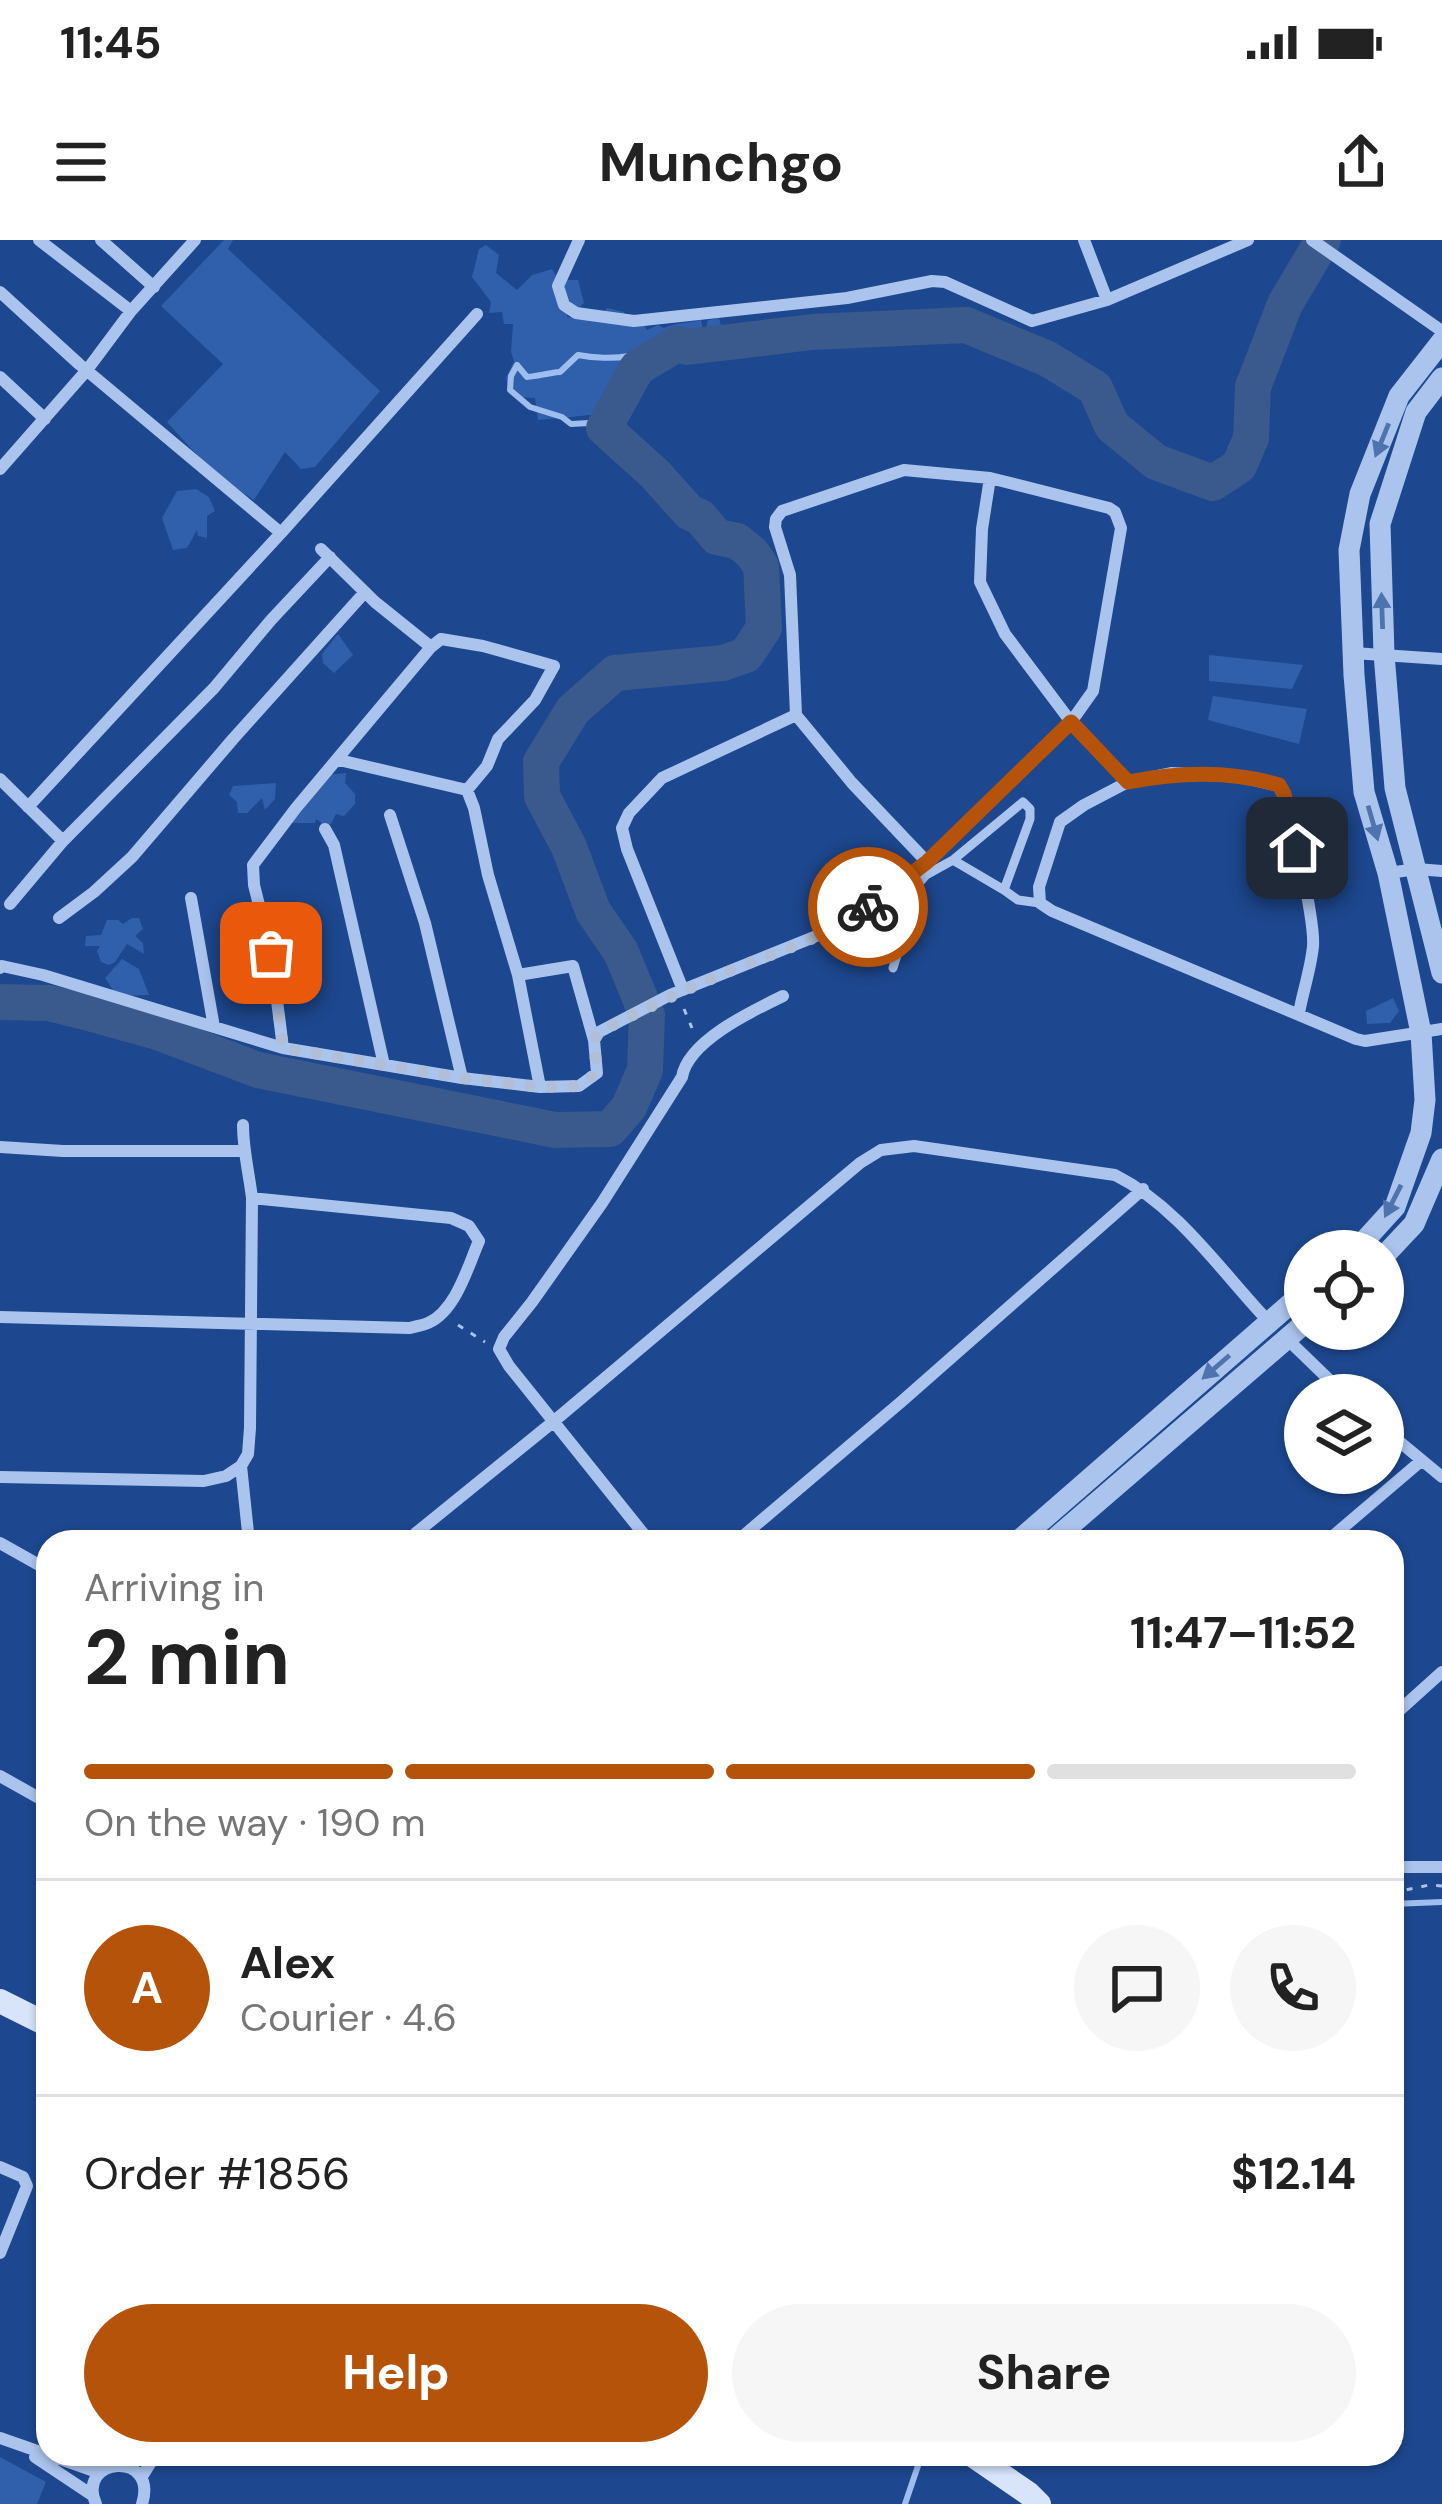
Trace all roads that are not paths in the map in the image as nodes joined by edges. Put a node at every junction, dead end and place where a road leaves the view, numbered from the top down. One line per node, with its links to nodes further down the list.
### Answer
1 (39, 240): 11 (street)
2 (101, 240): 8 (street)
3 (194, 240): 8 (street)
4 (579, 240): 10 (street)
5 (1084, 240): 10 (street)
6 (1248, 240): 10 (street)
7 (1312, 240): 13 (street)
8 (154, 287): 11 (street)
9 (0, 292): 15 (street)
10 (1107, 301)
11 (131, 311): 15 (street)
12 (477, 314): 21 (street)
13 (1442, 331)
14 (1442, 341): 24 (street, one-way to 24)
15 (87, 370): 18 (street); 21 (street)
16 (0, 377): 18 (street)
17 (1442, 378): 25 (street, one-way to 17)
18 (45, 419): 19 (street)
19 (0, 468)
20 (990, 478): 27 (street); 28 (street); 28 (street)
21 (281, 533): 35 (street)
22 (365, 592): 23 (street); 38 (street); 48 (street)
23 (431, 646): 29 (street); 33 (street)
24 (1353, 652): 25 (street); 43 (street, one-way to 43)
25 (1384, 654): 26 (street); 41 (street)
26 (1442, 659)
27 (796, 715): 40 (street); 53 (street)
28 (1071, 722): 31 (street); 32 (street)
29 (339, 760): 33 (street); 59 (street)
30 (0, 778): 35 (street)
31 (1128, 782): 46 (street); 55 (street)
32 (1002, 789): 34 (lane); 40 (street)
33 (467, 790): 52 (street)
34 (1023, 802): 39 (lane); 44 (lane)
35 (28, 807): 38 (street)
36 (390, 815): 61 (street)
37 (326, 829): 60 (street)
38 (63, 841): 47 (street)
39 (953, 860): 40 (lane); 44 (lane)
40 (931, 866): 50 (lane); 53 (street)
41 (1417, 868): 42 (street); 43 (street); 51 (street)
42 (1442, 871)
43 (1388, 873): 57 (street)
44 (1004, 890): 46 (lane)
45 (191, 898): 56 (street)
46 (1040, 903): 55 (street)
47 (10, 904)
48 (59, 918)
49 (0, 968): 56 (street)
50 (893, 968)
51 (1442, 974)
52 (518, 975): 58 (street); 62 (street)
53 (677, 992): 58 (street)
54 (783, 995): 80 (street)
55 (1299, 1013): 57 (street)
56 (214, 1027): 59 (street)
57 (1431, 1031): 63 (street)
58 (596, 1036): 62 (street)
59 (283, 1048): 60 (street)
60 (384, 1065): 61 (street)
61 (462, 1078): 62 (street)
62 (540, 1087)
63 (1433, 1100): 70 (street, one-way to 70)
64 (243, 1125): 66 (street)
65 (0, 1147): 66 (street)
66 (242, 1151): 69 (street)
67 (1442, 1160): 71 (street)
68 (1143, 1189): 74 (street); 80 (street); 89 (street)
69 (252, 1198): 75 (street); 75 (street)
70 (1374, 1230)
71 (1404, 1235)
72 (1284, 1308): 74 (street)
73 (0, 1317): 75 (street)
74 (1268, 1321): 76 (street); 90 (street, one-way to 90)
75 (252, 1323): 83 (street)
76 (1284, 1336)
77 (1284, 1342): 91 (street)
78 (1299, 1350): 79 (street)
79 (1324, 1374)
80 (553, 1422): 87 (street); 88 (street)
81 (1404, 1446): 82 (street)
82 (1421, 1461): 85 (street); 92 (street)
83 (241, 1466): 84 (street); 86 (street)
84 (0, 1477)
85 (1442, 1477)
86 (248, 1530)
87 (420, 1530)
88 (640, 1530)
89 (750, 1530)
90 (1031, 1530)
91 (1065, 1530)
92 (1340, 1530)
93 (0, 1543): 94 (street)
94 (36, 1563)
95 (1442, 1672): 96 (street)
96 (1429, 1684): 97 (street); 98 (street)
97 (1442, 1699)
98 (1404, 1706)
99 (0, 1776): 100 (street)
100 (36, 1796)
101 (1404, 1867): 102 (street)
102 (1442, 1867)
103 (0, 2001): 104 (main road)
104 (36, 2019)
105 (0, 2167): 106 (street)
106 (0, 2253)
107 (0, 2438): 108 (street)
108 (19, 2446): 109 (street); 110 (street)
109 (36, 2452)
110 (36, 2459)
111 (46, 2466): 120 (street)
112 (79, 2466): 117 (street)
113 (110, 2466): 117 (street)
114 (127, 2466): 118 (street)
115 (148, 2466): 118 (street)
116 (988, 2466): 122 (main road)
117 (100, 2473): 120 (street)
118 (141, 2478): 119 (street)
119 (143, 2500): 121 (street)
120 (93, 2501)
121 (159, 2504)
122 (1039, 2504)

